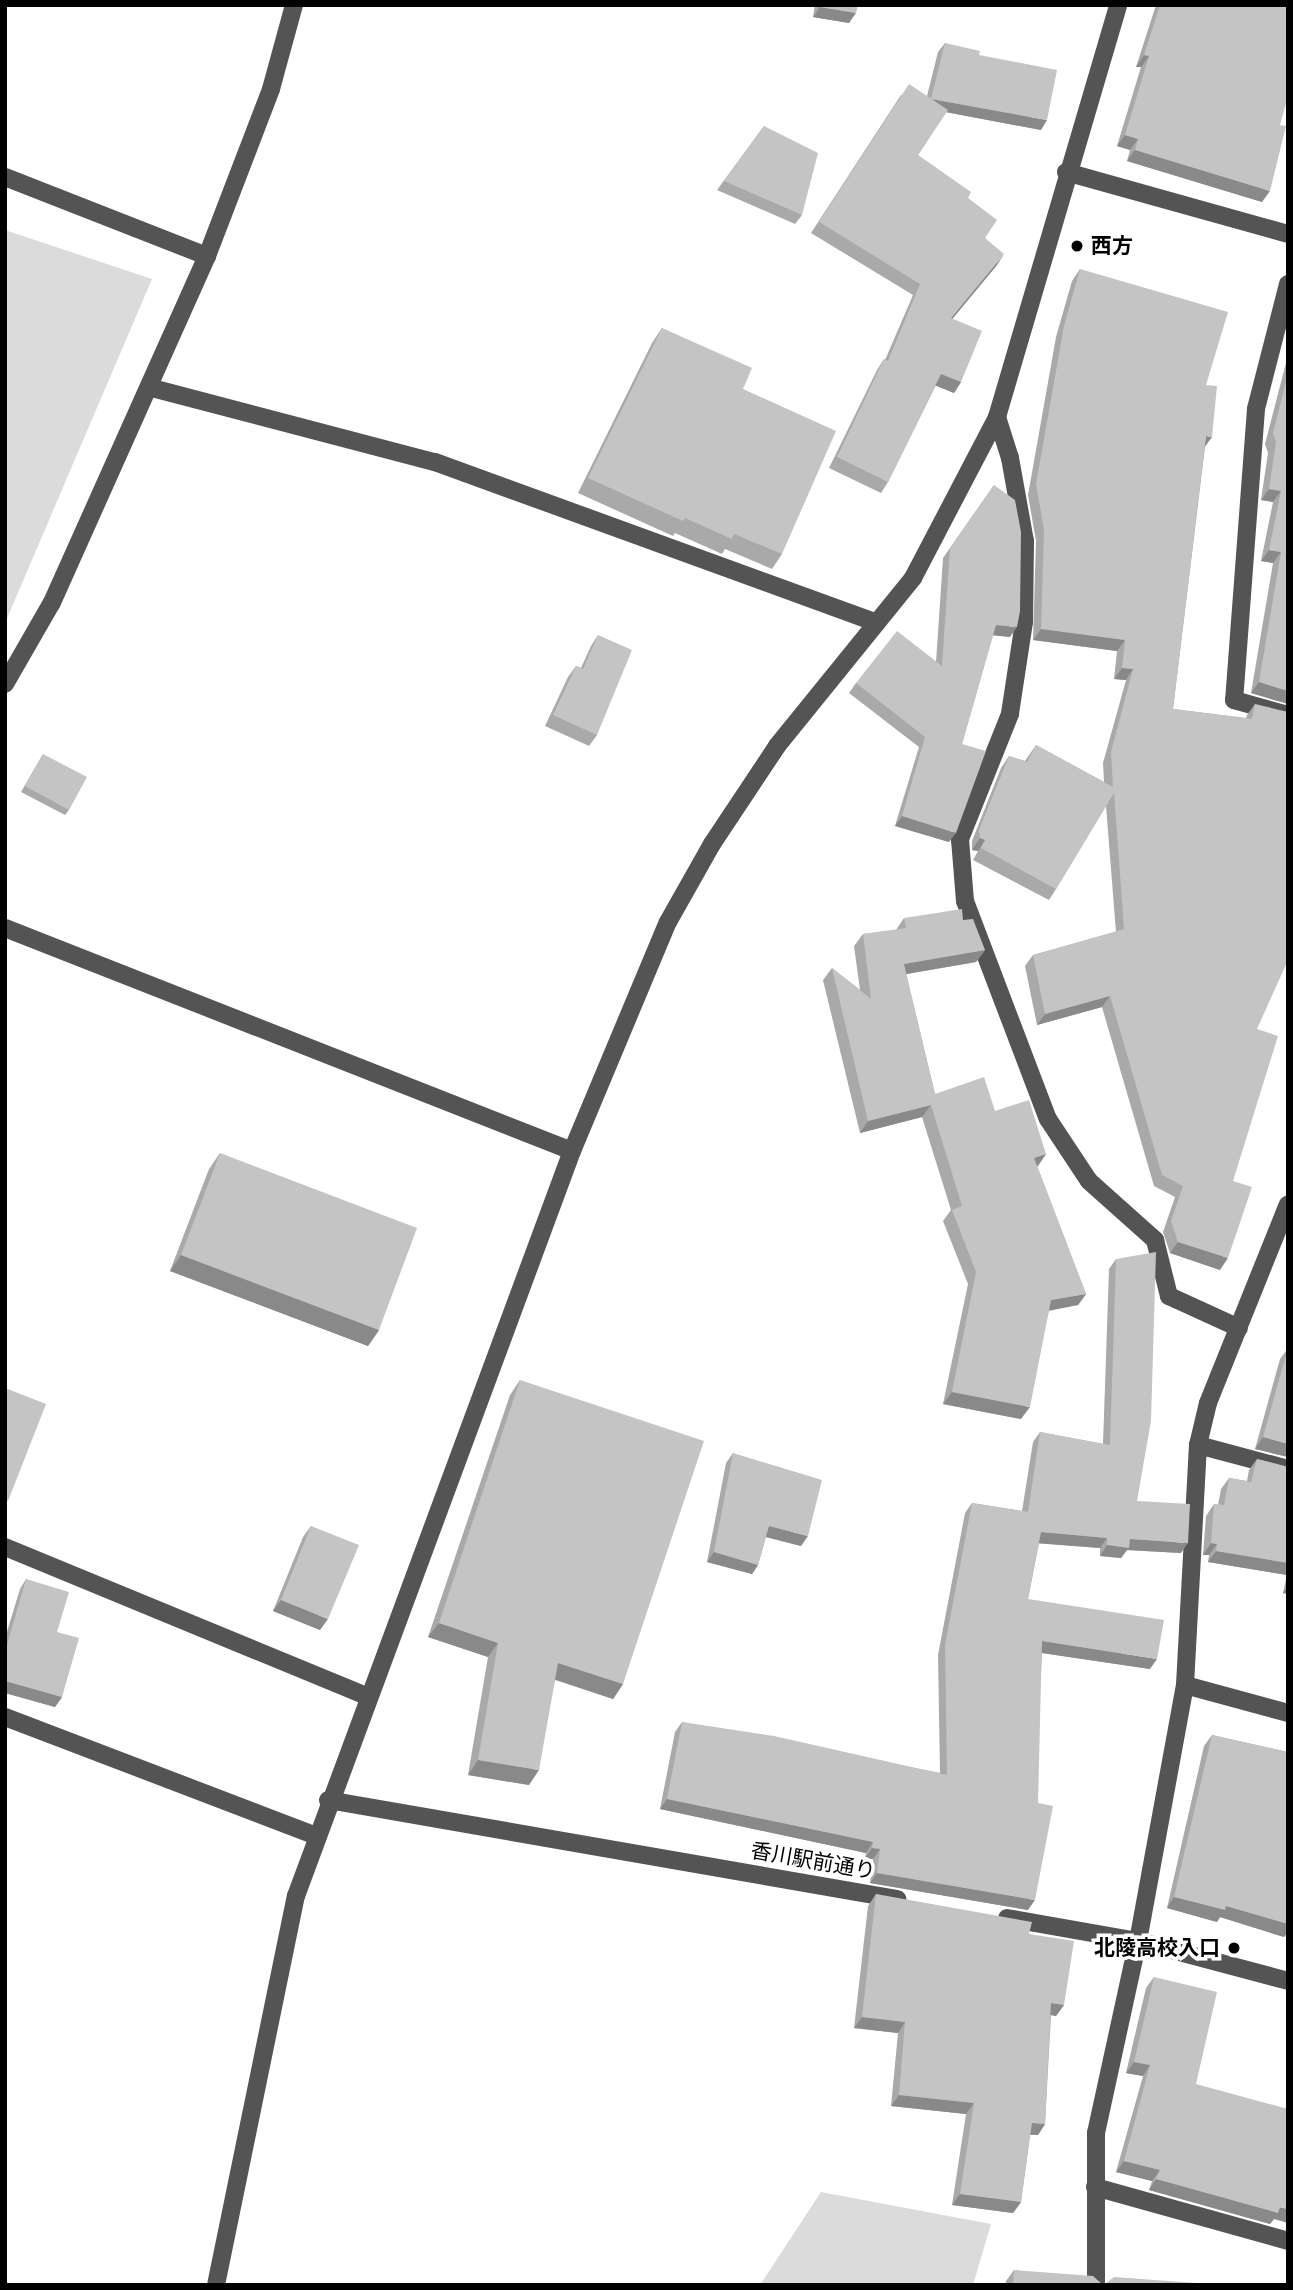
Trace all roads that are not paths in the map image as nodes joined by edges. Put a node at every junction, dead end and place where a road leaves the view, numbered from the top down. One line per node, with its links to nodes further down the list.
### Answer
1 (294, 5): 6 (street)
2 (1118, 5): 3 (street)
3 (1066, 172): 5 (street); 9 (street)
4 (5, 177): 6 (street)
5 (1288, 234)
6 (207, 256): 8 (street)
7 (1288, 284): 12 (street)
8 (152, 388): 10 (street); 11 (street)
9 (997, 417): 10 (street); 17 (street)
10 (877, 623): 14 (street)
11 (5, 684)
12 (1288, 715)
13 (5, 928): 14 (street)
14 (572, 1151): 22 (street)
15 (1288, 1204): 16 (street)
16 (1283, 1228): 17 (street)
17 (1239, 1328): 18 (street)
18 (1198, 1445): 19 (street); 21 (street)
19 (1288, 1469)
20 (7, 1553): 22 (street)
21 (1185, 1685): 23 (street); 29 (street)
22 (367, 1696): 25 (street)
23 (1288, 1713)
24 (5, 1717): 26 (street)
25 (328, 1800): 26 (street); 27 (street, 香川駅前通り)
26 (316, 1836): 33 (street)
27 (919, 1903)
28 (987, 1914): 29 (street)
29 (1138, 1941): 30 (street); 31 (street)
30 (1288, 1981)
31 (1095, 2187): 32 (street); 34 (street)
32 (1288, 2241)
33 (216, 2285)
34 (1096, 2285)

